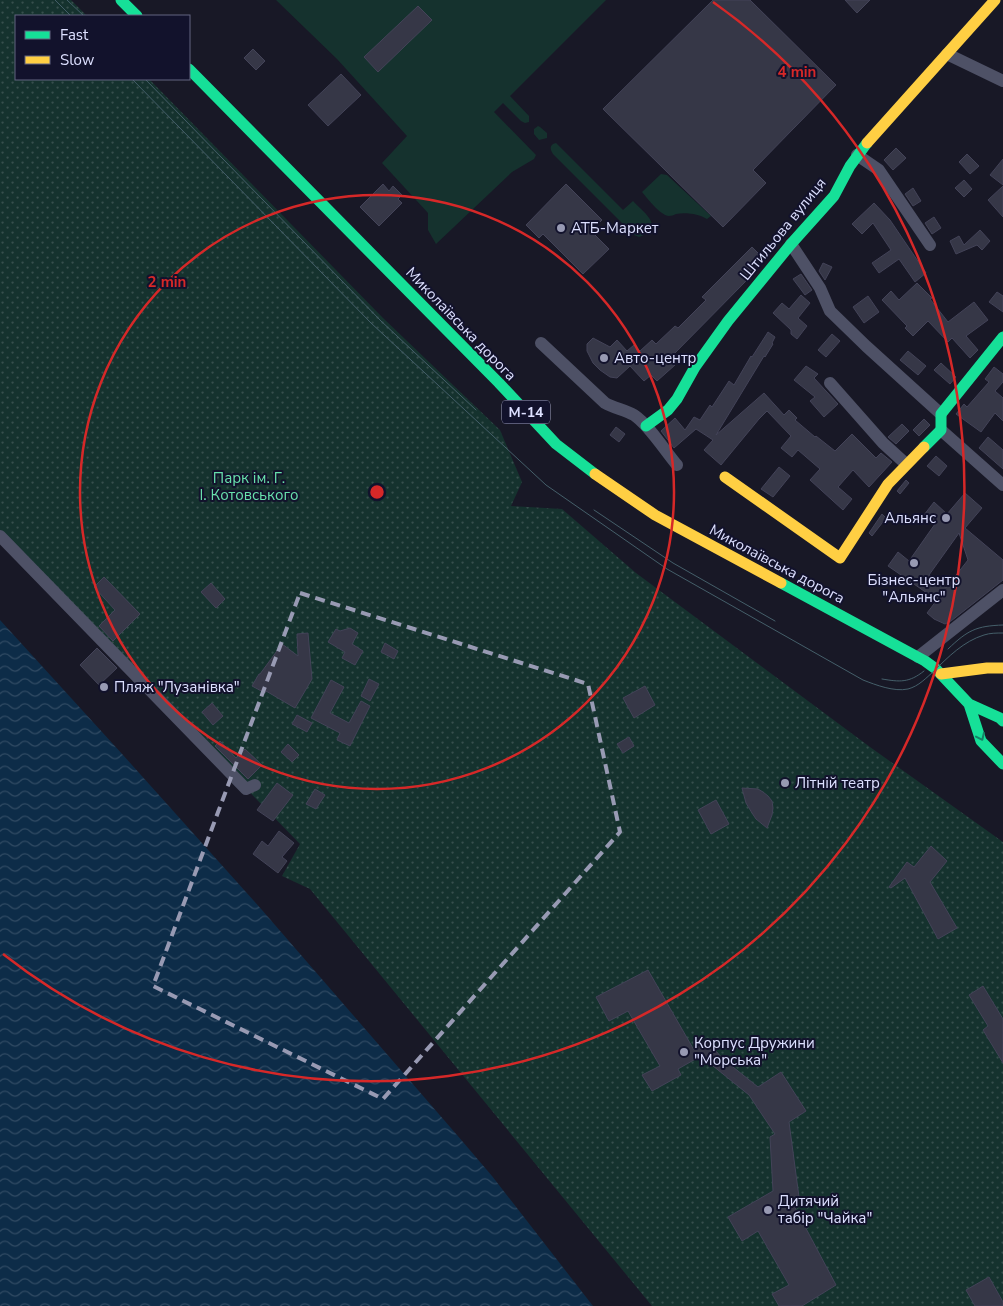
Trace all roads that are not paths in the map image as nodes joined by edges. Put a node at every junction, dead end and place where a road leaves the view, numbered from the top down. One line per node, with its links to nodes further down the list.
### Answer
1 (121, 0): 3 (main road)
2 (995, 0): 4 (main road, Штильова вулиця)
3 (136, 15)
4 (947, 54): 6 (street); 7 (main road, Штильова вулиця)
5 (190, 70): 22 (main road, Миколаївська дорога / М-14)
6 (1003, 81)
7 (857, 155): 8 (main road, Штильова вулиця); 9 (street)
8 (792, 244): 13 (street); 14 (main road, Штильова вулиця)
9 (930, 245)
10 (1003, 337): 13 (main road)
11 (541, 343): 14 (street)
12 (830, 383): 16 (street)
13 (941, 414): 15 (main road)
14 (646, 426): 17 (street)
15 (940, 430): 16 (main road); 19 (street)
16 (906, 464): 18 (main road)
17 (677, 465)
18 (725, 477)
19 (1003, 485)
20 (0, 536): 28 (street)
21 (1003, 590): 22 (street)
22 (918, 657): 24 (main road, Миколаївська дорога / М-14)
23 (1003, 668): 24 (main road)
24 (941, 674): 25 (main road, Миколаївська дорога / М-14)
25 (969, 704): 26 (main road); 27 (main road, one-way to 27)
26 (1003, 722)
27 (1003, 764)
28 (255, 786)

